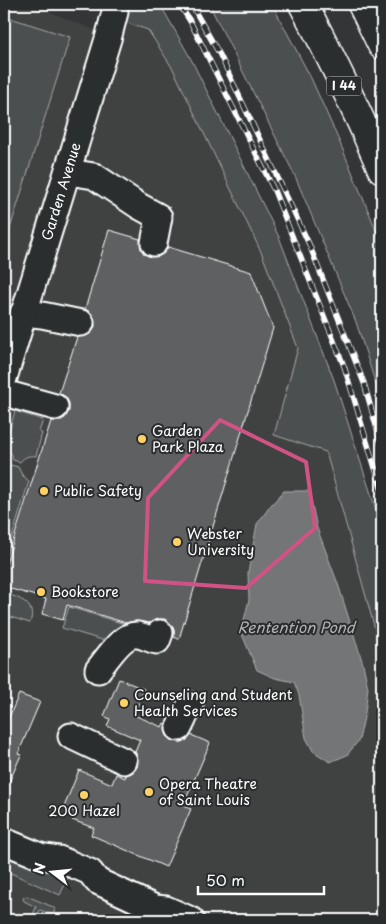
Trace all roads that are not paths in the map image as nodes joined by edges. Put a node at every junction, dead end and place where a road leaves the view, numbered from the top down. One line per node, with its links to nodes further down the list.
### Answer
1 (114, 4): 6 (street, Garden Avenue)
2 (303, 4): 5 (highway, I 44)
3 (362, 4): 4 (highway)
4 (382, 45)
5 (382, 169)
6 (68, 172): 7 (street); 8 (street, Garden Avenue)
7 (154, 243)
8 (23, 313): 9 (street); 10 (street, Garden Avenue)
9 (81, 323)
10 (4, 378)
11 (4, 393): 12 (street)
12 (55, 407)
13 (160, 633): 14 (street)
14 (98, 670)
15 (190, 704): 16 (street)
16 (178, 728)
17 (71, 736): 18 (street)
18 (124, 761)
19 (4, 826): 21 (street)
20 (4, 841): 21 (street)
21 (59, 859): 22 (street)
22 (192, 920)

